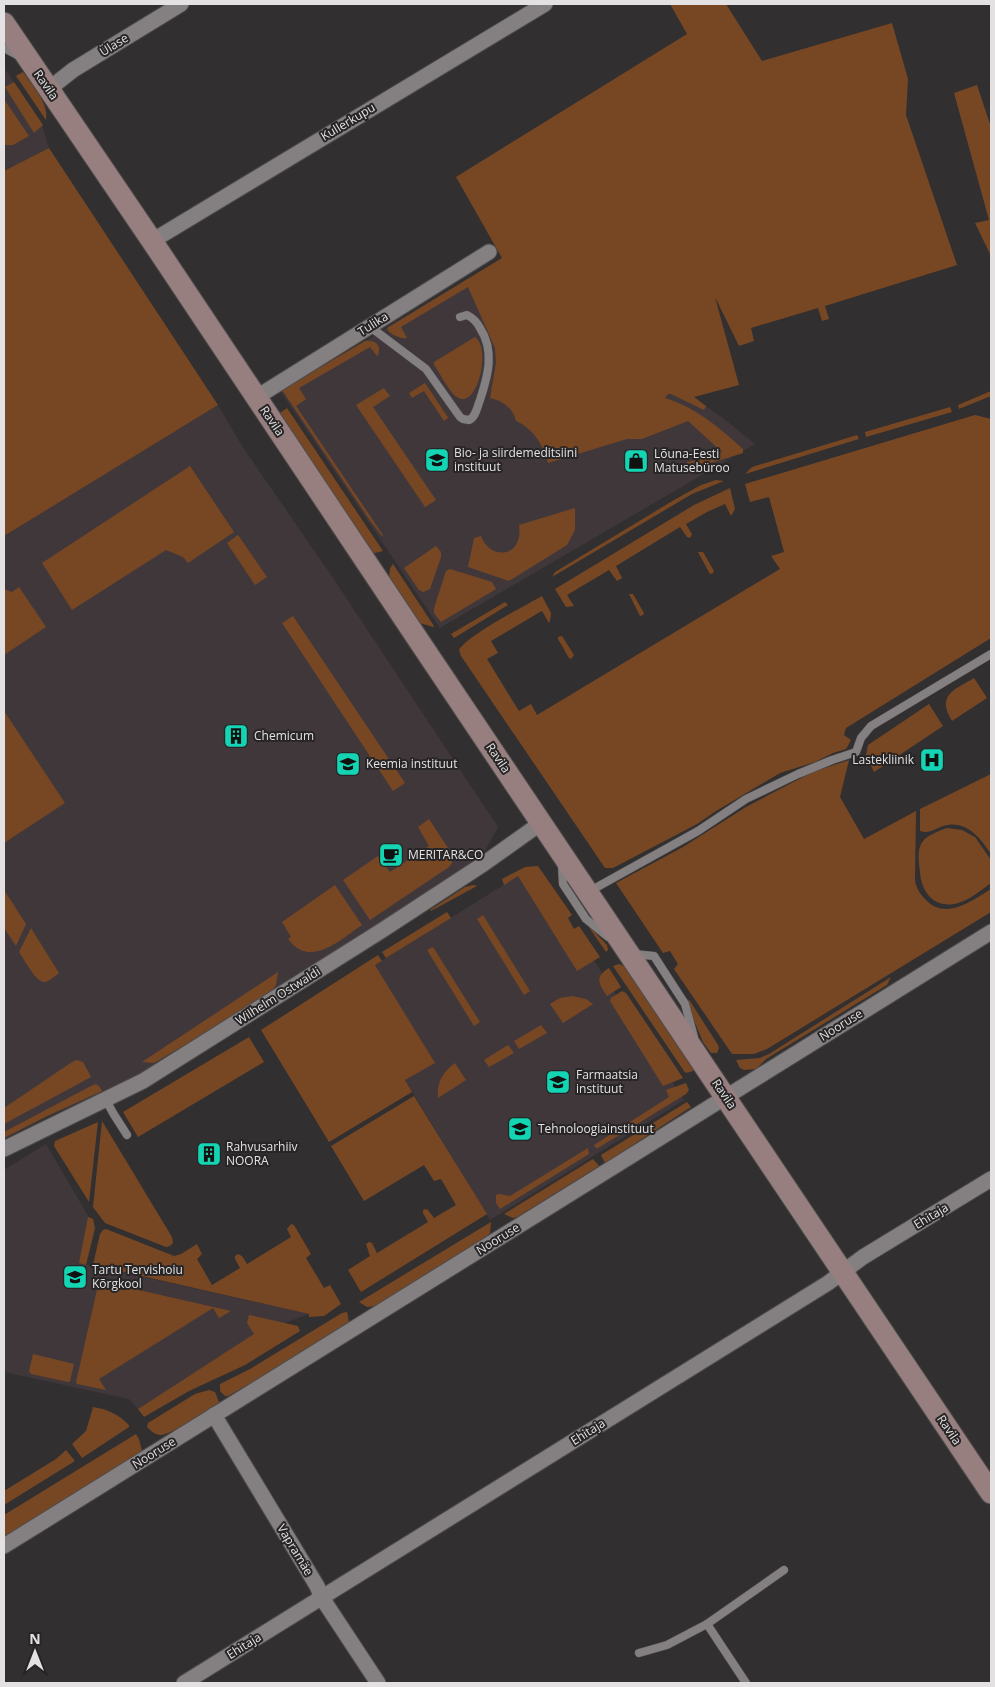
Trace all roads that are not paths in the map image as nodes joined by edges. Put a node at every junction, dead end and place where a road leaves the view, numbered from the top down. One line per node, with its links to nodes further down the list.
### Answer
1 (181, 4): 6 (street, Ülase)
2 (545, 4): 7 (street, Kullerkupu)
3 (4, 23): 5 (street, Ravila)
4 (4, 48): 5 (lane)
5 (31, 62): 6 (street, Ravila)
6 (50, 89): 7 (street, Ravila)
7 (152, 241): 11 (street, Ravila)
8 (489, 252): 10 (street, Tulika)
9 (460, 317): 10 (lane)
10 (369, 326): 11 (street, Tulika)
11 (257, 398): 13 (street, Ravila)
12 (991, 654): 15 (lane)
13 (541, 823): 14 (street, Ravila); 19 (street, Wilhelm Ostwaldi)
14 (562, 853): 15 (street, Ravila); 17 (lane)
15 (588, 892): 17 (street, Ravila)
16 (991, 932): 18 (street, Nooruse)
17 (628, 953): 18 (street, Ravila)
18 (726, 1097): 23 (street, Ravila); 24 (street, Nooruse)
19 (106, 1100): 20 (lane); 21 (street, Wilhelm Ostwaldi)
20 (127, 1135)
21 (4, 1150)
22 (991, 1179): 23 (street, Ehitaja)
23 (844, 1271): 25 (street, Ravila); 28 (street, Ehitaja)
24 (214, 1415): 26 (street, Nooruse); 28 (street, Vapramäe)
25 (991, 1493)
26 (4, 1546)
27 (784, 1570): 29 (lane)
28 (322, 1598): 31 (street, Ehitaja); 32 (street, Vapramäe)
29 (707, 1624): 30 (lane); 33 (lane)
30 (639, 1653)
31 (184, 1683)
32 (378, 1683)
33 (746, 1683)

